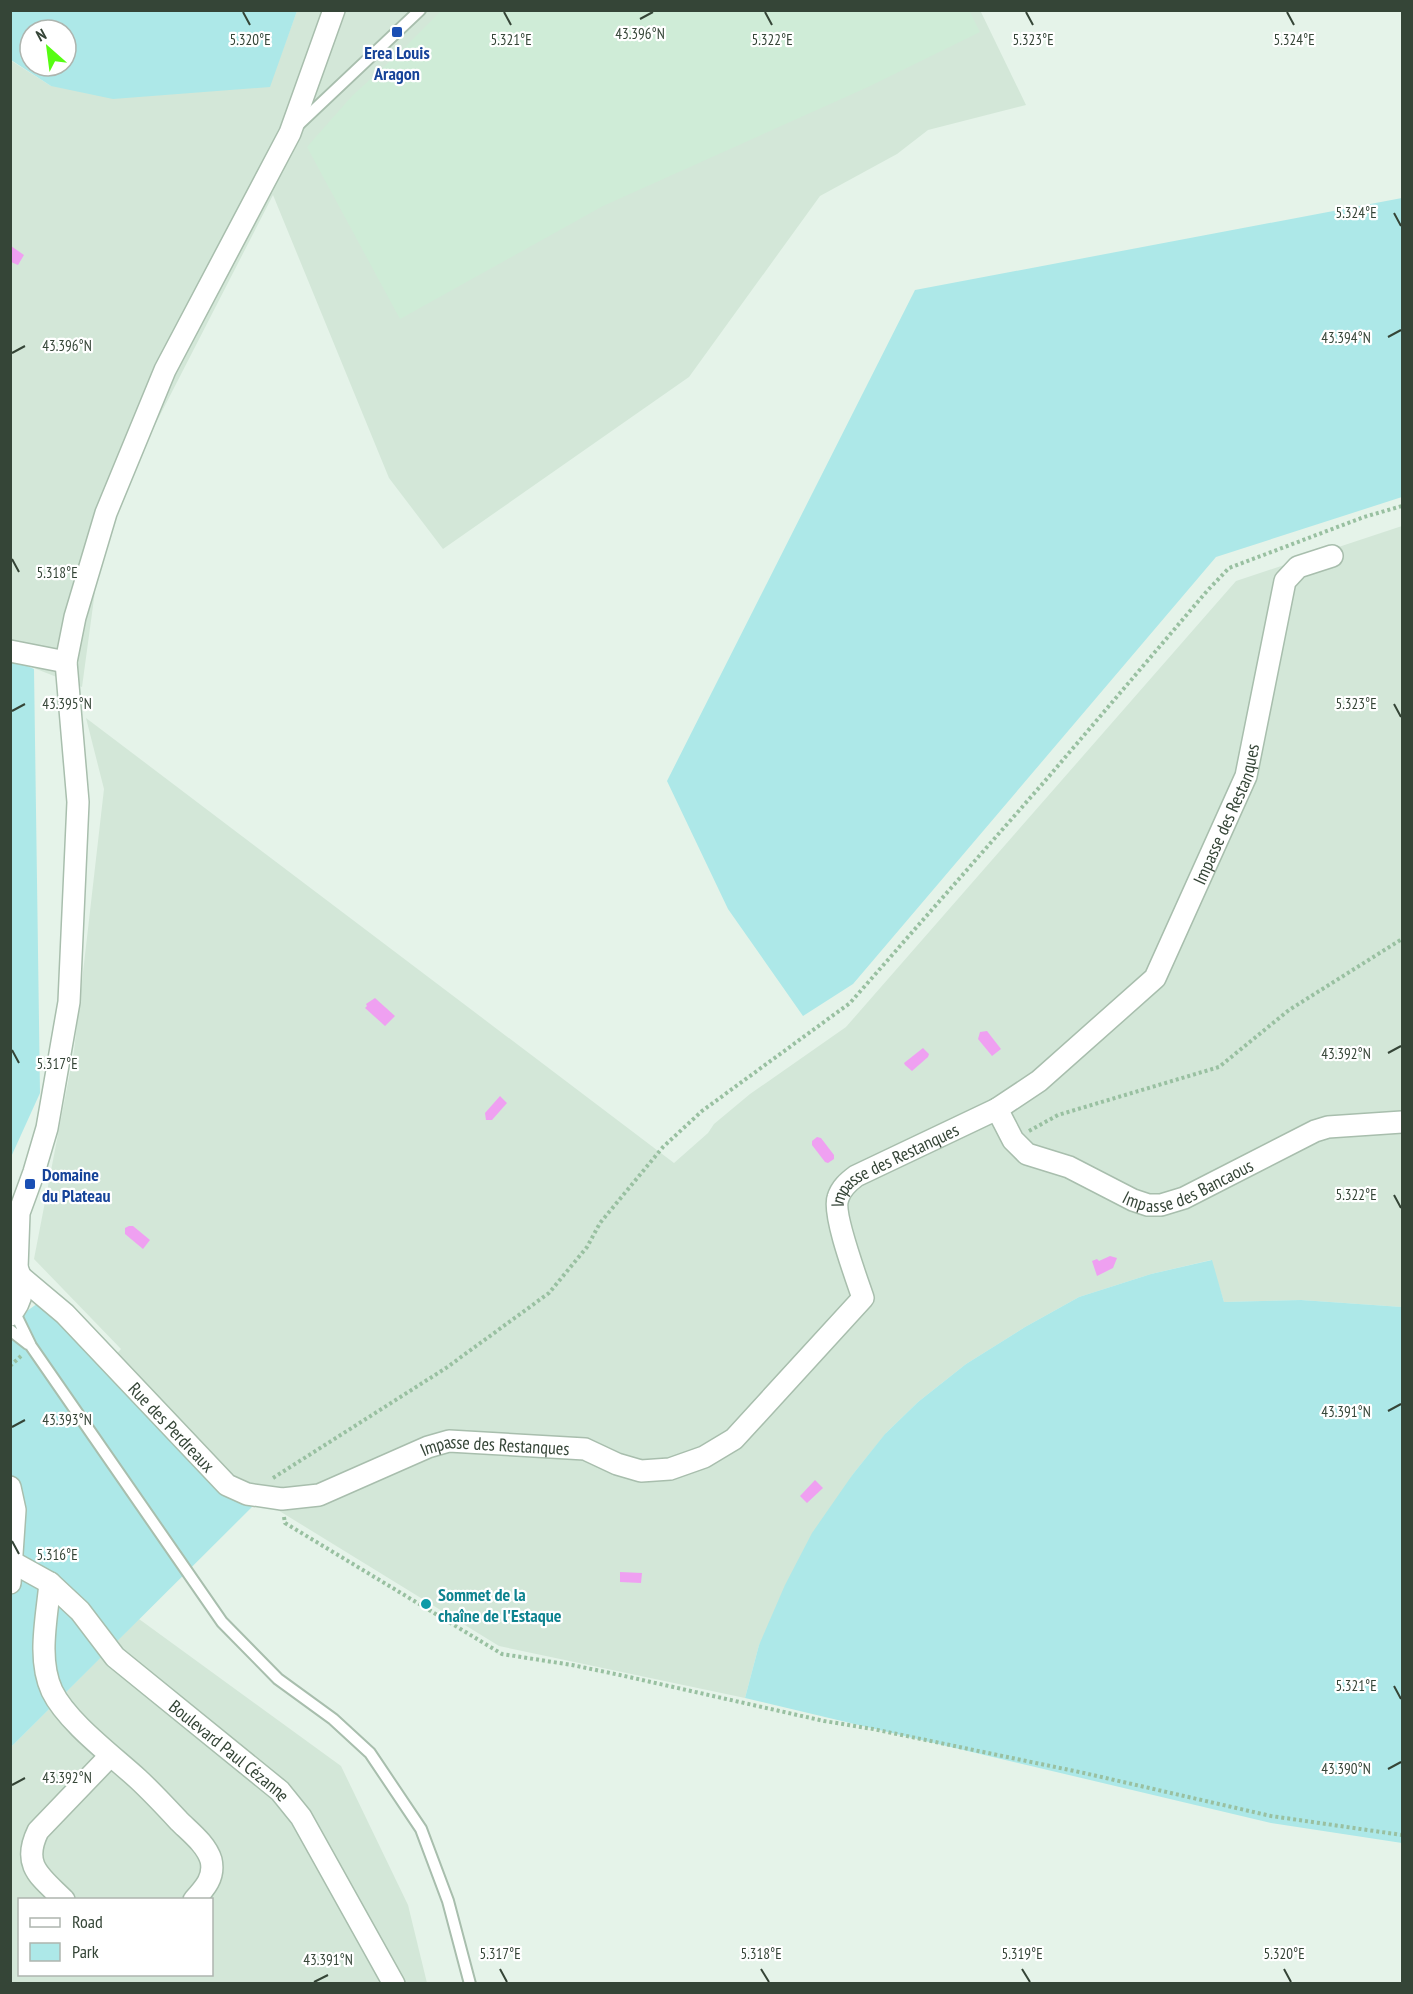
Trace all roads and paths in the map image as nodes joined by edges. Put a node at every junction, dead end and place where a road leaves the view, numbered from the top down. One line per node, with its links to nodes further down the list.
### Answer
1 (334, 10): 3 (street)
2 (420, 10): 3 (lane)
3 (290, 134): 7 (street)
4 (1402, 506): 18 (path)
5 (1332, 556): 9 (street, Impasse des Restanques)
6 (10, 651): 7 (street)
7 (66, 662): 12 (street)
8 (1402, 939): 11 (path)
9 (997, 1109): 11 (street, Impasse des Bancaous); 19 (street, Impasse des Restanques)
10 (1402, 1122): 11 (street, Impasse des Bancaous)
11 (1013, 1140)
12 (15, 1217): 13 (street)
13 (16, 1268): 14 (street, Rue des Perdreaux); 15 (street)
14 (51, 1300): 15 (street); 18 (street, Rue des Perdreaux)
15 (13, 1315): 16 (lane); 16 (lane)
16 (31, 1346): 28 (lane)
17 (10, 1487): 21 (street)
18 (247, 1494): 20 (street, Rue des Perdreaux)
19 (319, 1495): 20 (street, Rue des Perdreaux)
20 (282, 1499): 24 (path)
21 (11, 1572): 22 (street, Boulevard Paul Cézanne)
22 (50, 1583): 23 (street); 27 (street, Boulevard Paul Cézanne)
23 (110, 1755): 25 (street); 26 (street)
24 (1402, 1835)
25 (63, 1898)
26 (195, 1898)
27 (394, 1983)
28 (470, 1983)

